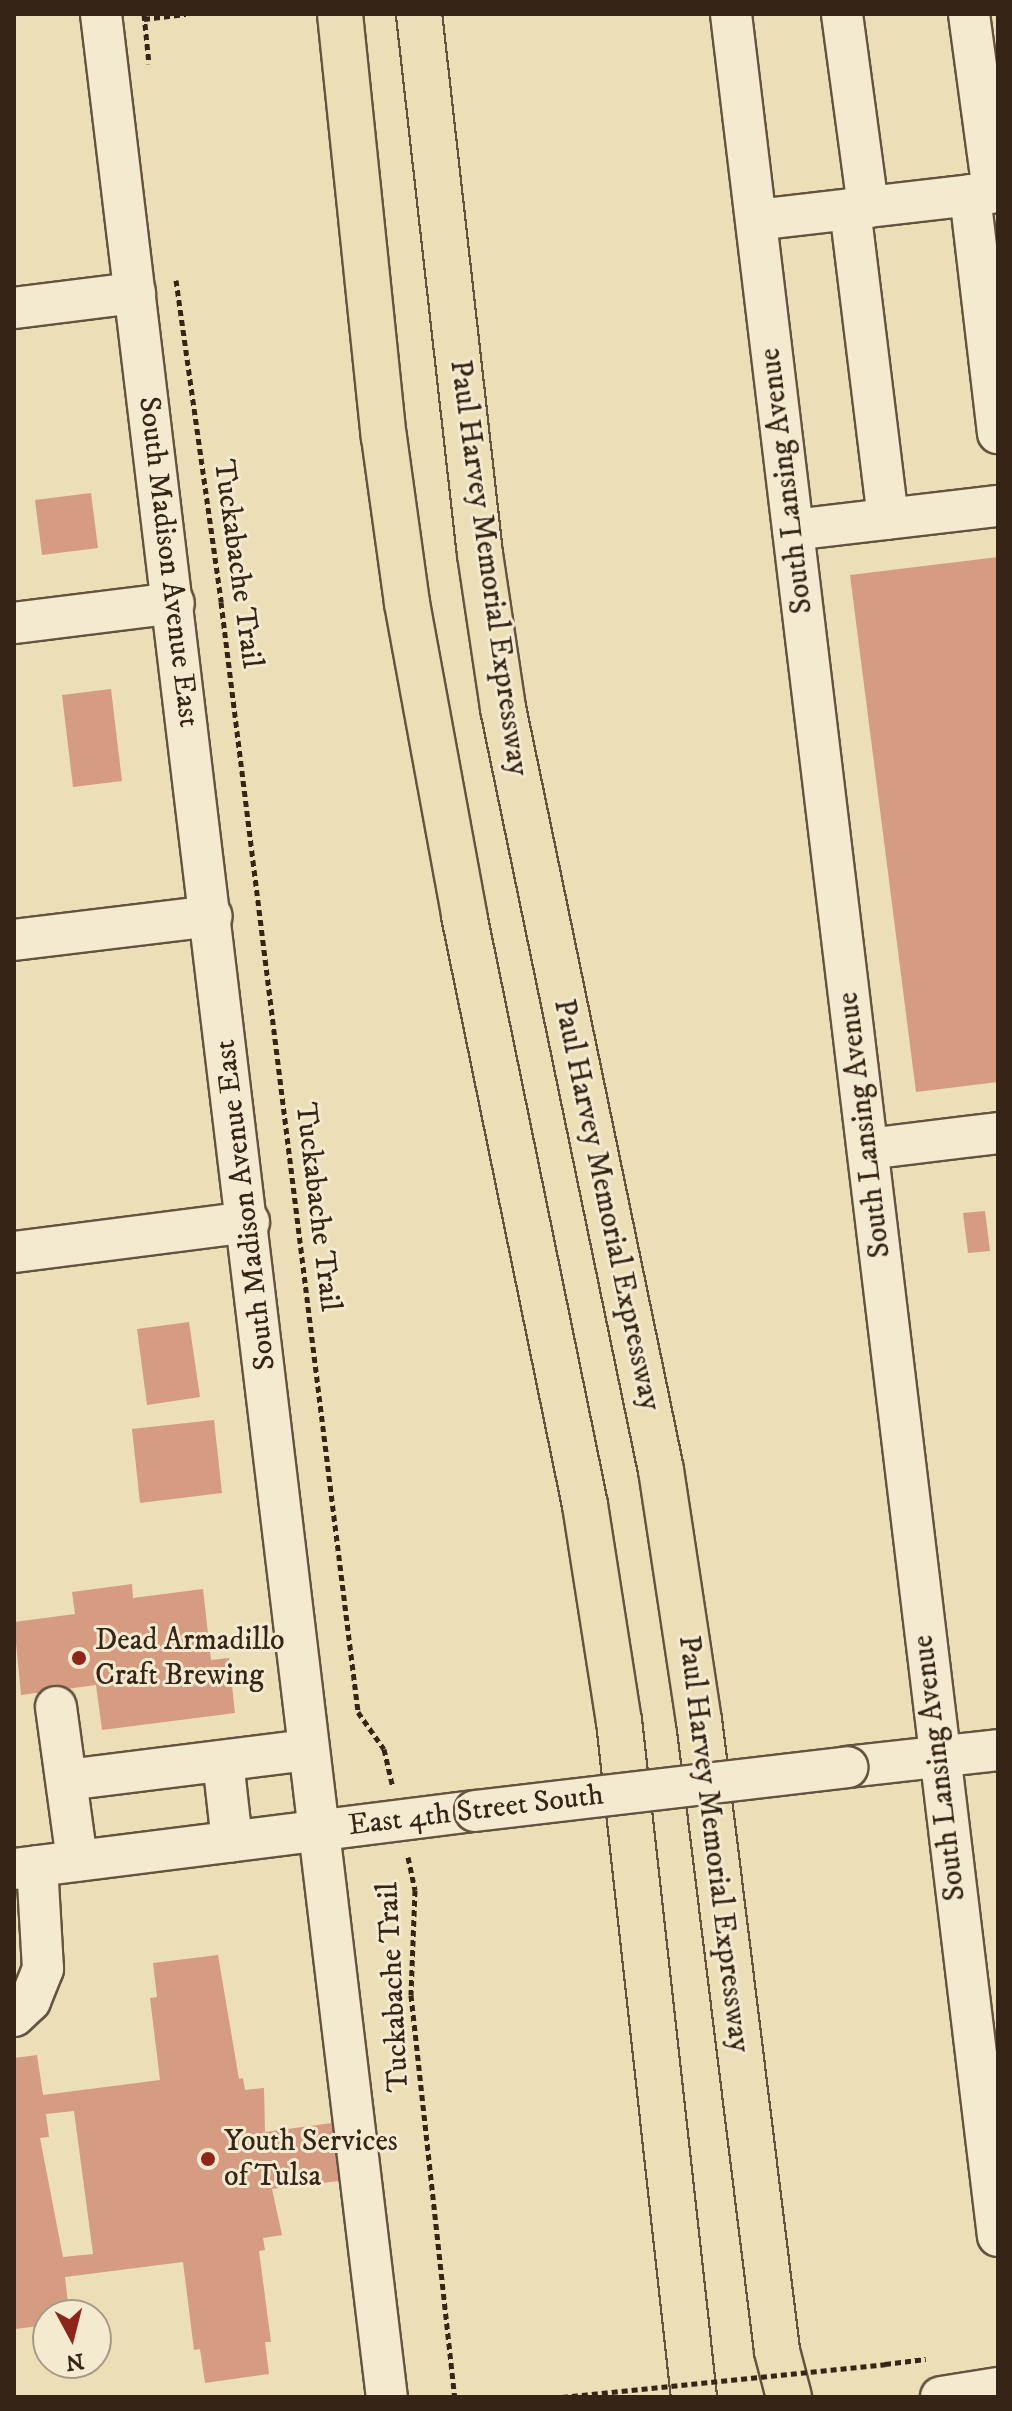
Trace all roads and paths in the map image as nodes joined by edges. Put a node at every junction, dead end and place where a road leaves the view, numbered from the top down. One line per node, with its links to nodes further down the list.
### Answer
1 (101, 14): 16 (street, South Madison Avenue East)
2 (186, 14): 9 (path)
3 (340, 14): 49 (highway)
4 (419, 14): 11 (highway, Paul Harvey Memorial Expressway)
5 (434, 14): 11 (highway)
6 (731, 14): 14 (street, South Lansing Avenue)
7 (842, 14): 13 (street)
8 (969, 14): 12 (street)
9 (144, 17): 10 (path)
10 (149, 69)
11 (427, 98): 43 (highway, Paul Harvey Memorial Expressway)
12 (987, 193): 13 (street); 18 (street)
13 (859, 208): 14 (street); 20 (street)
14 (756, 220): 21 (street, South Lansing Avenue)
15 (175, 274): 36 (path, Tuckabache Trail)
16 (135, 293): 17 (street); 22 (street, South Madison Avenue East)
17 (14, 308)
18 (998, 433)
19 (998, 506): 20 (street)
20 (888, 519): 21 (street)
21 (793, 530): 27 (street, South Lansing Avenue)
22 (174, 603): 23 (street); 24 (street, South Madison Avenue East)
23 (14, 623)
24 (212, 916): 25 (street); 28 (street, South Madison Avenue East)
25 (14, 940)
26 (998, 1133): 27 (street)
27 (868, 1149): 33 (street, South Lansing Avenue)
28 (249, 1222): 29 (street); 31 (street, South Madison Avenue East)
29 (14, 1252)
30 (56, 1707): 35 (street)
31 (308, 1750): 34 (street); 37 (street, South Madison Avenue East)
32 (998, 1750): 33 (street, East 4th Street South)
33 (939, 1758): 36 (street, East 4th Street South, bridge); 42 (street, South Lansing Avenue)
34 (223, 1761): 35 (street); 38 (street)
35 (67, 1780): 39 (street)
36 (399, 1819): 37 (street, East 4th Street South); 47 (path, Tuckabache Trail)
37 (318, 1830): 38 (street, East 4th Street South); 46 (street, South Madison Avenue East)
38 (232, 1841): 39 (street, East 4th Street South)
39 (77, 1861): 40 (street, East 4th Street South)
40 (26, 1868): 41 (street)
41 (14, 2016)
42 (998, 2236)
43 (777, 2351): 50 (highway); 51 (highway, Paul Harvey Memorial Expressway)
44 (885, 2364): 48 (path, bridge)
45 (998, 2388): 52 (street)
46 (387, 2397)
47 (455, 2397)
48 (562, 2397)
49 (694, 2397)
50 (778, 2397)
51 (789, 2397)
52 (941, 2397)

